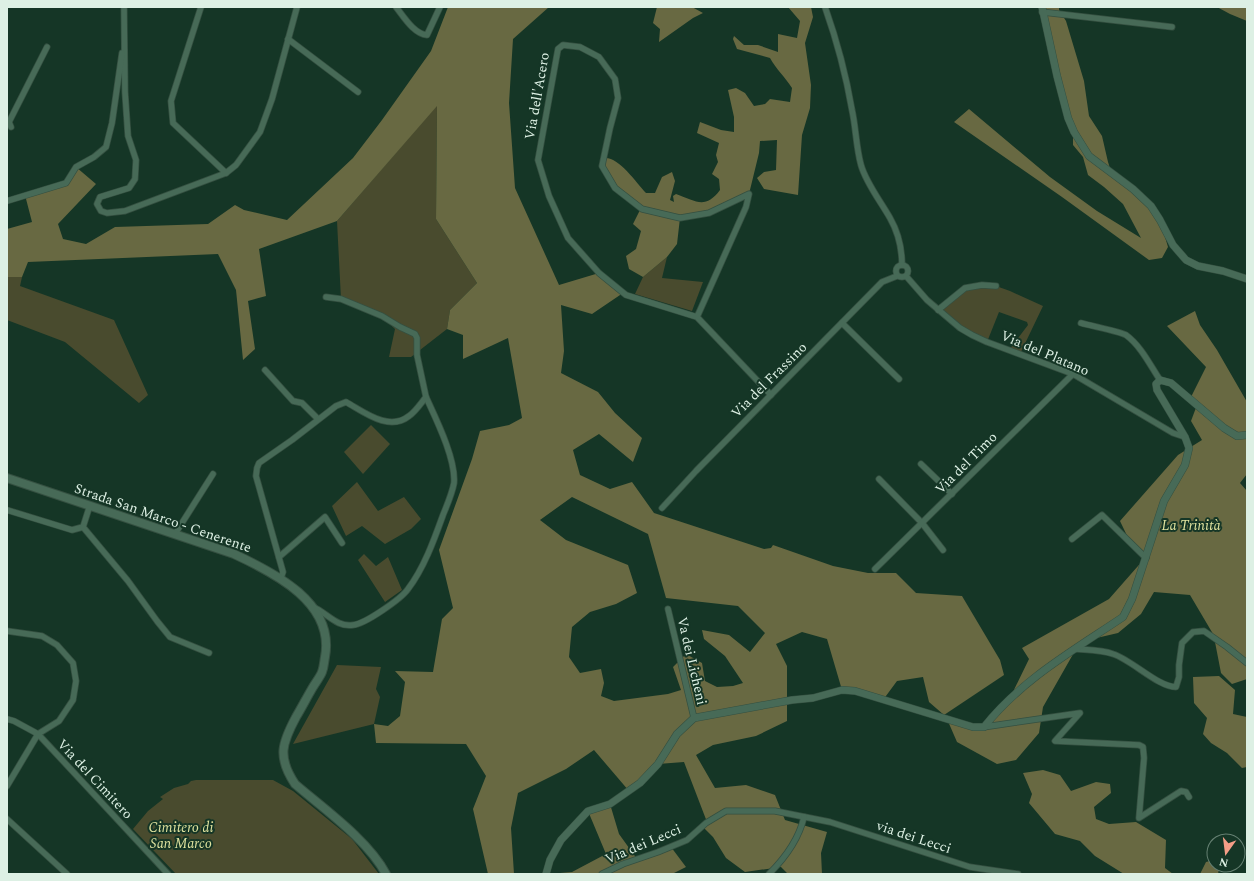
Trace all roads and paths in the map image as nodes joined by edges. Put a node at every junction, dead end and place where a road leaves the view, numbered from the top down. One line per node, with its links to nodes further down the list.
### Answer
1 (124, 7): 9 (street)
2 (201, 7): 14 (street)
3 (297, 7): 10 (street)
4 (396, 7): 5 (street)
5 (440, 7)
6 (825, 7): 16 (street)
7 (1042, 10): 8 (street); 19 (street)
8 (1172, 27)
9 (124, 36): 14 (street); 15 (street)
10 (288, 39): 12 (street); 14 (street)
11 (47, 47): 13 (street)
12 (358, 92)
13 (9, 123)
14 (226, 173)
15 (7, 201)
16 (902, 265): 17 (street); 18 (street)
17 (897, 276): 18 (street); 24 (street, Via del Frassino)
18 (906, 276): 22 (street, Via del Platano)
19 (1247, 279)
20 (996, 286): 22 (street)
21 (326, 297): 31 (street)
22 (938, 310): 27 (street, Via del Platano)
23 (697, 318): 23 (street, Via dell'Acero); 30 (street, Via dell'Acero)
24 (842, 323): 28 (street); 30 (street, Via del Frassino)
25 (1081, 323): 29 (street)
26 (265, 370): 32 (street)
27 (1073, 374): 34 (street, Via del Platano); 39 (street, Via del Timo)
28 (899, 379)
29 (1160, 380): 33 (street); 34 (street)
30 (771, 395): 41 (street, Via del Frassino)
31 (426, 397): 32 (street); 53 (street)
32 (318, 419): 49 (street)
33 (1247, 435)
34 (1186, 437): 50 (street)
35 (921, 464): 39 (street)
36 (213, 474): 45 (street)
37 (7, 478): 40 (main road, Strada San Marco - Cenerente)
38 (879, 479): 43 (street)
39 (952, 494): 43 (street, Via del Timo)
40 (90, 505): 44 (street); 45 (main road, Strada San Marco - Cenerente)
41 (662, 508)
42 (7, 510): 44 (street)
43 (922, 523): 48 (street); 51 (street, Via del Timo)
44 (83, 527): 57 (street)
45 (176, 534): 52 (main road, Strada San Marco - Cenerente)
46 (1072, 539): 50 (street)
47 (342, 543): 49 (street)
48 (943, 550)
49 (279, 557): 52 (street)
50 (1146, 558): 56 (street)
51 (875, 570)
52 (281, 578): 53 (main road, Strada San Marco - Cenerente)
53 (313, 607): 71 (main road, Strada San Marco - Cenerente)
54 (668, 609): 59 (street, Va dei Licheni)
55 (7, 631): 62 (street)
56 (1076, 649): 58 (street); 61 (street)
57 (209, 653)
58 (1247, 663)
59 (694, 718): 61 (street); 72 (street)
60 (7, 719): 62 (street, Via del Cimitero)
61 (984, 727): 66 (street)
62 (38, 734): 64 (street); 70 (street, Via del Cimitero)
63 (7, 775): 64 (street)
64 (14, 775): 65 (street)
65 (7, 786)
66 (1189, 797)
67 (804, 817): 73 (street, Via dei Lecci); 74 (street); 75 (street, via dei Lecci)
68 (7, 819): 69 (street)
69 (68, 874)
70 (168, 874)
71 (386, 874)
72 (546, 874)
73 (602, 874)
74 (769, 874)
75 (1018, 874)

